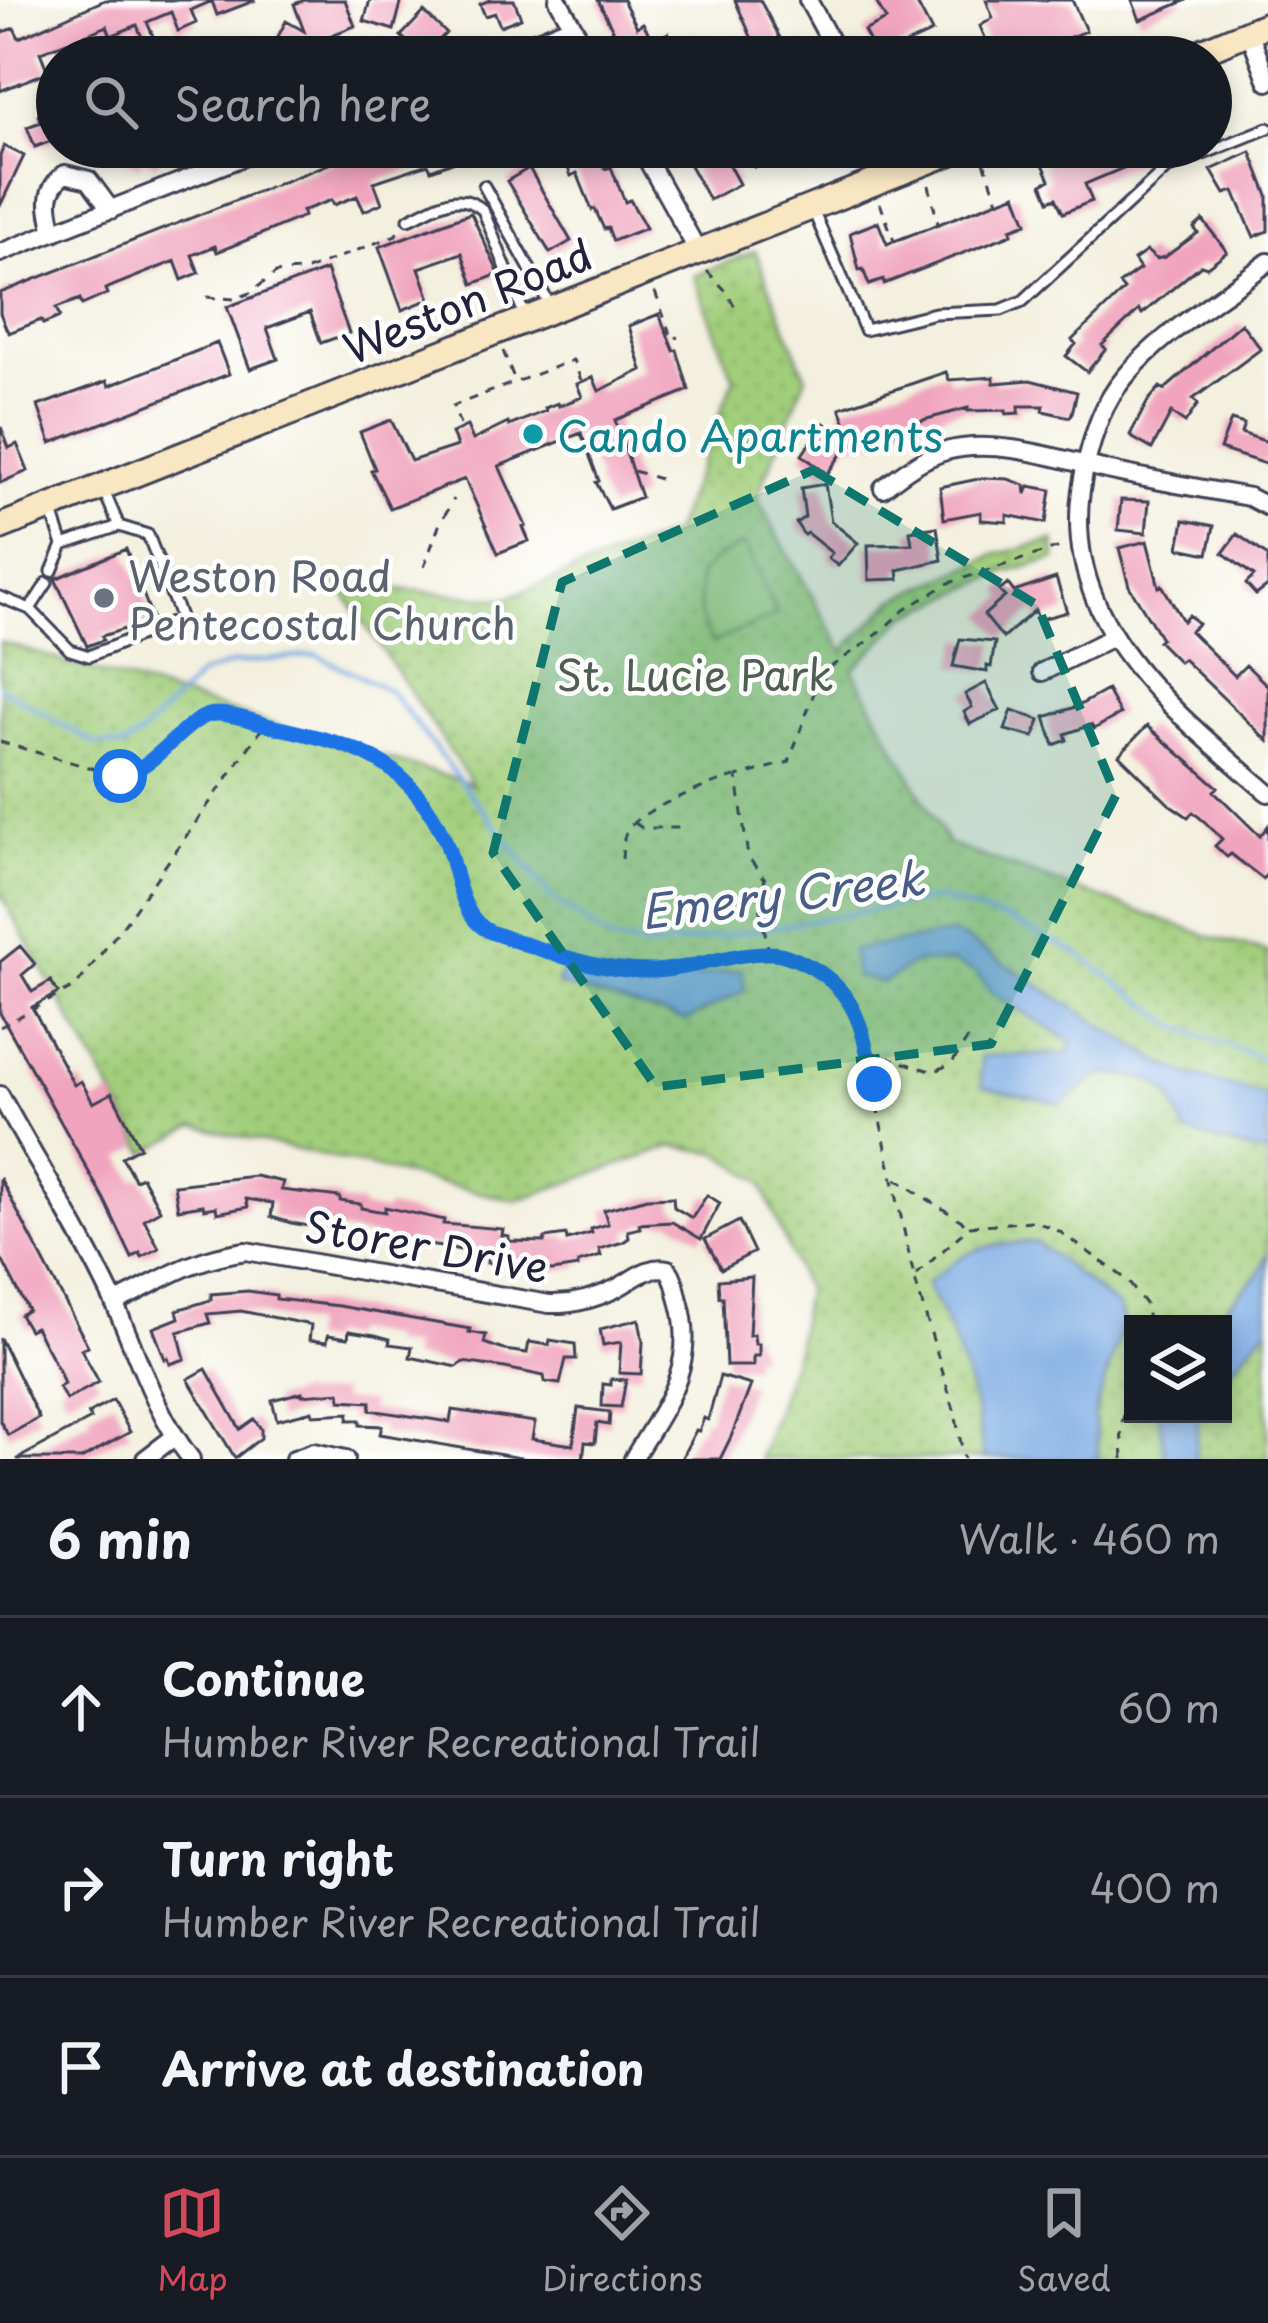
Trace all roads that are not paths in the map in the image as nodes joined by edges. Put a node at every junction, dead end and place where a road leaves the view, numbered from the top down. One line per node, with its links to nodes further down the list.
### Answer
1 (558, 0): 3 (street)
2 (808, 0): 7 (street)
3 (572, 26): 5 (street); 6 (street)
4 (1259, 27): 8 (street)
5 (547, 36)
6 (578, 36)
7 (828, 36)
8 (1268, 82)
9 (1268, 128): 10 (lane)
10 (1232, 142)
11 (216, 168): 19 (street)
12 (651, 168): 23 (street)
13 (899, 168): 16 (street)
14 (922, 168): 16 (main road, Weston Road)
15 (1168, 168): 18 (lane)
16 (902, 173): 18 (main road, Weston Road)
17 (484, 186): 25 (lane)
18 (811, 208): 23 (main road, Weston Road)
19 (111, 210): 21 (street); 21 (street)
20 (409, 218): 26 (lane)
21 (54, 232): 22 (street)
22 (0, 253)
23 (702, 261): 25 (main road, Weston Road)
24 (1268, 262): 27 (street)
25 (552, 309): 26 (main road, Weston Road)
26 (526, 319): 28 (main road, Weston Road)
27 (1086, 464): 29 (street); 31 (street); 39 (street)
28 (102, 486): 30 (main road, Weston Road); 33 (lane)
29 (883, 488)
30 (50, 507): 32 (main road, Weston Road); 34 (lane)
31 (1268, 507)
32 (0, 526)
33 (119, 526): 34 (lane); 38 (lane)
34 (62, 545): 35 (lane)
35 (52, 571)
36 (46, 583): 38 (lane)
37 (0, 597): 38 (lane)
38 (30, 609)
39 (1113, 637): 40 (street); 41 (street)
40 (1042, 672)
41 (1268, 793)
42 (0, 1095): 43 (street)
43 (114, 1303): 44 (street); 49 (street, Storer Drive)
44 (174, 1437): 45 (street); 46 (street)
45 (146, 1459)
46 (191, 1459)
47 (294, 1459): 48 (street)
48 (346, 1459)
49 (633, 1459)

